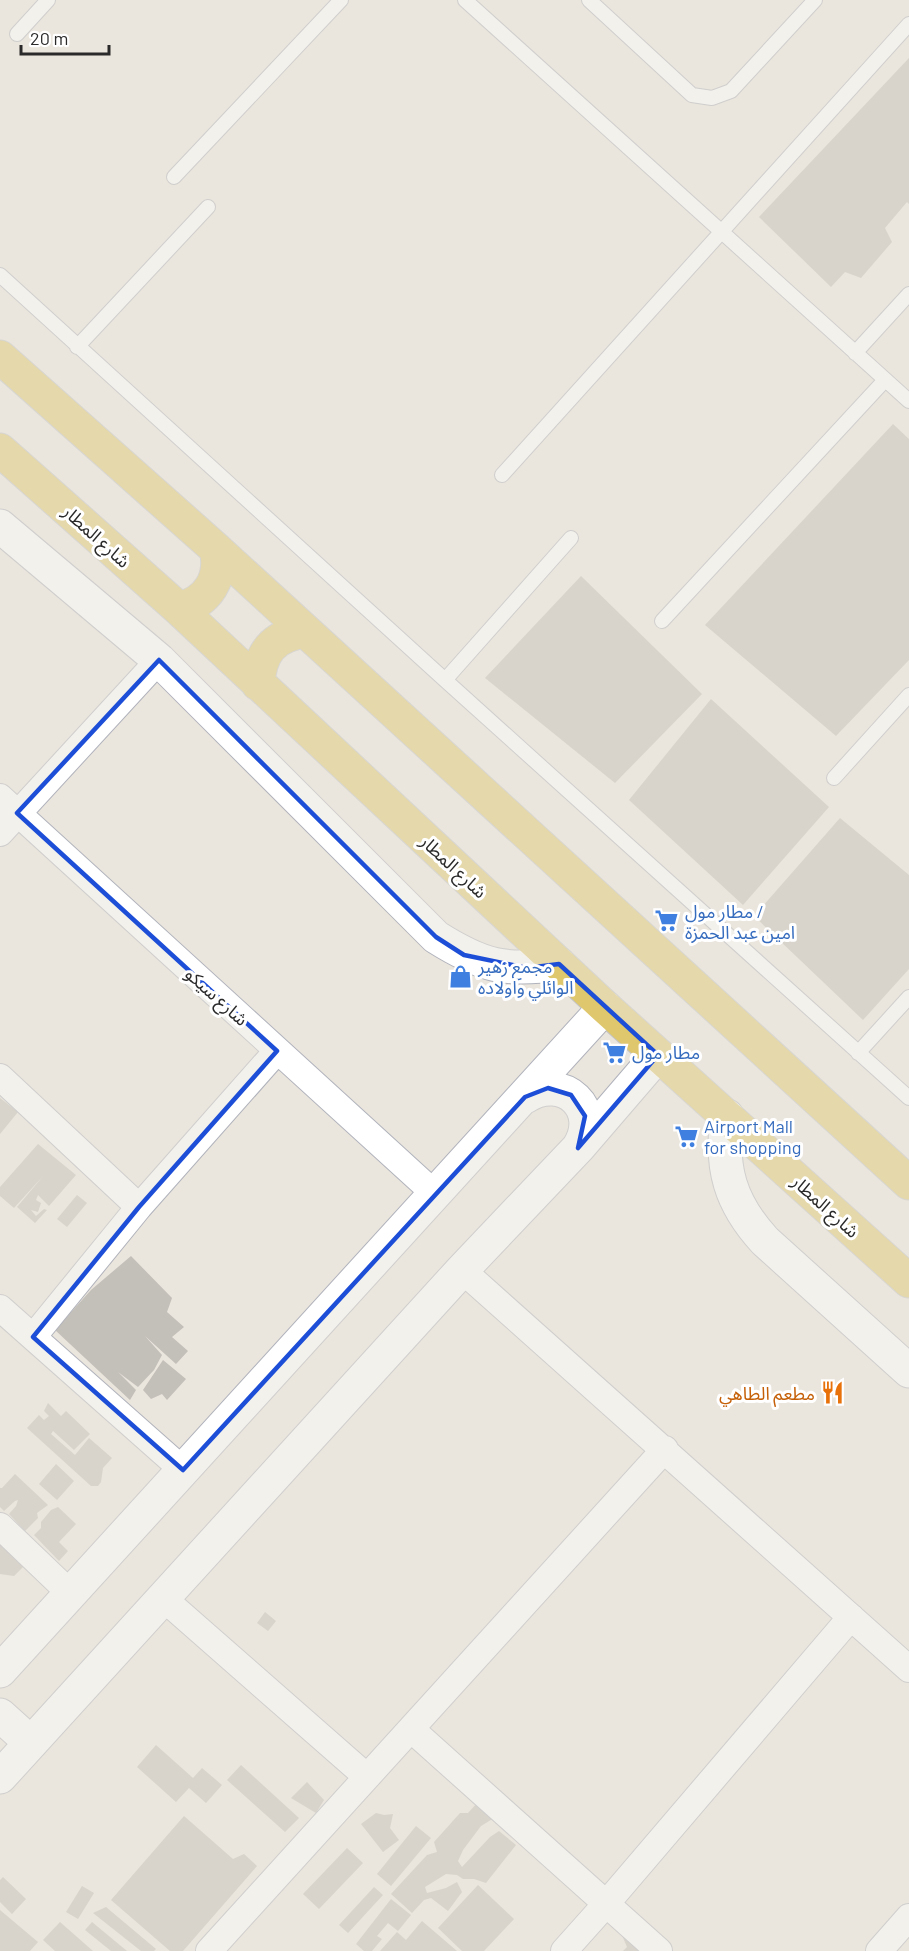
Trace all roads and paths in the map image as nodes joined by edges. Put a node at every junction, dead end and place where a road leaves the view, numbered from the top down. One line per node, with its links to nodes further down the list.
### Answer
1 (48, 0): 7 (lane)
2 (341, 0): 8 (lane)
3 (465, 0): 10 (lane)
4 (589, 0): 5 (lane)
5 (815, 0)
6 (909, 24): 10 (lane)
7 (17, 34)
8 (174, 177)
9 (207, 207): 13 (lane)
10 (722, 232): 14 (lane); 19 (lane)
11 (0, 275): 13 (lane)
12 (909, 294): 14 (lane)
13 (77, 347): 27 (lane)
14 (855, 353): 16 (lane)
15 (0, 357): 22 (main road)
16 (885, 380): 17 (lane); 24 (lane)
17 (909, 401)
18 (0, 450): 23 (main road, شارع المطار)
19 (502, 475)
20 (0, 526): 26 (street)
21 (572, 538): 27 (lane)
22 (216, 549): 23 (main road); 25 (main road)
23 (179, 609): 28 (main road, شارع المطار)
24 (662, 621)
25 (305, 631): 28 (main road); 44 (main road)
26 (159, 660): 31 (street); 33 (street)
27 (445, 680): 37 (lane)
28 (258, 684): 33 (main road, شارع المطار)
29 (909, 695): 30 (lane)
30 (834, 778)
31 (9, 805): 32 (street); 36 (street, شارع سيكو)
32 (0, 833)
33 (559, 964): 35 (main road, شارع المطار)
34 (909, 997): 37 (lane)
35 (605, 1008): 38 (main road, شارع المطار); 40 (street)
36 (277, 1051): 45 (street, شارع سيكو); 46 (street)
37 (858, 1053): 41 (lane)
38 (658, 1055): 42 (main road, شارع المطار); 43 (street)
39 (0, 1077): 46 (street)
40 (525, 1097): 43 (street); 45 (street)
41 (909, 1098)
42 (727, 1116): 48 (main road, شارع المطار); 51 (street)
43 (578, 1148): 47 (street)
44 (909, 1183)
45 (435, 1194): 53 (street)
46 (139, 1207): 50 (street)
47 (462, 1270): 52 (street); 56 (street)
48 (909, 1281)
49 (0, 1308): 50 (street)
50 (33, 1337): 53 (street)
51 (909, 1371)
52 (664, 1449): 57 (street); 61 (street)
53 (183, 1470): 55 (street)
54 (0, 1526): 55 (street)
55 (70, 1593): 59 (street)
56 (163, 1598): 62 (street); 64 (street)
57 (851, 1617): 58 (street); 65 (street)
58 (909, 1669)
59 (0, 1671)
60 (0, 1715): 62 (street)
61 (411, 1729): 64 (street); 65 (street)
62 (31, 1743): 63 (street)
63 (0, 1777)
64 (367, 1777): 67 (street)
65 (606, 1904): 68 (street); 69 (street)
66 (909, 1917): 70 (street)
67 (209, 1951)
68 (564, 1951)
69 (659, 1951)
70 (879, 1951)

